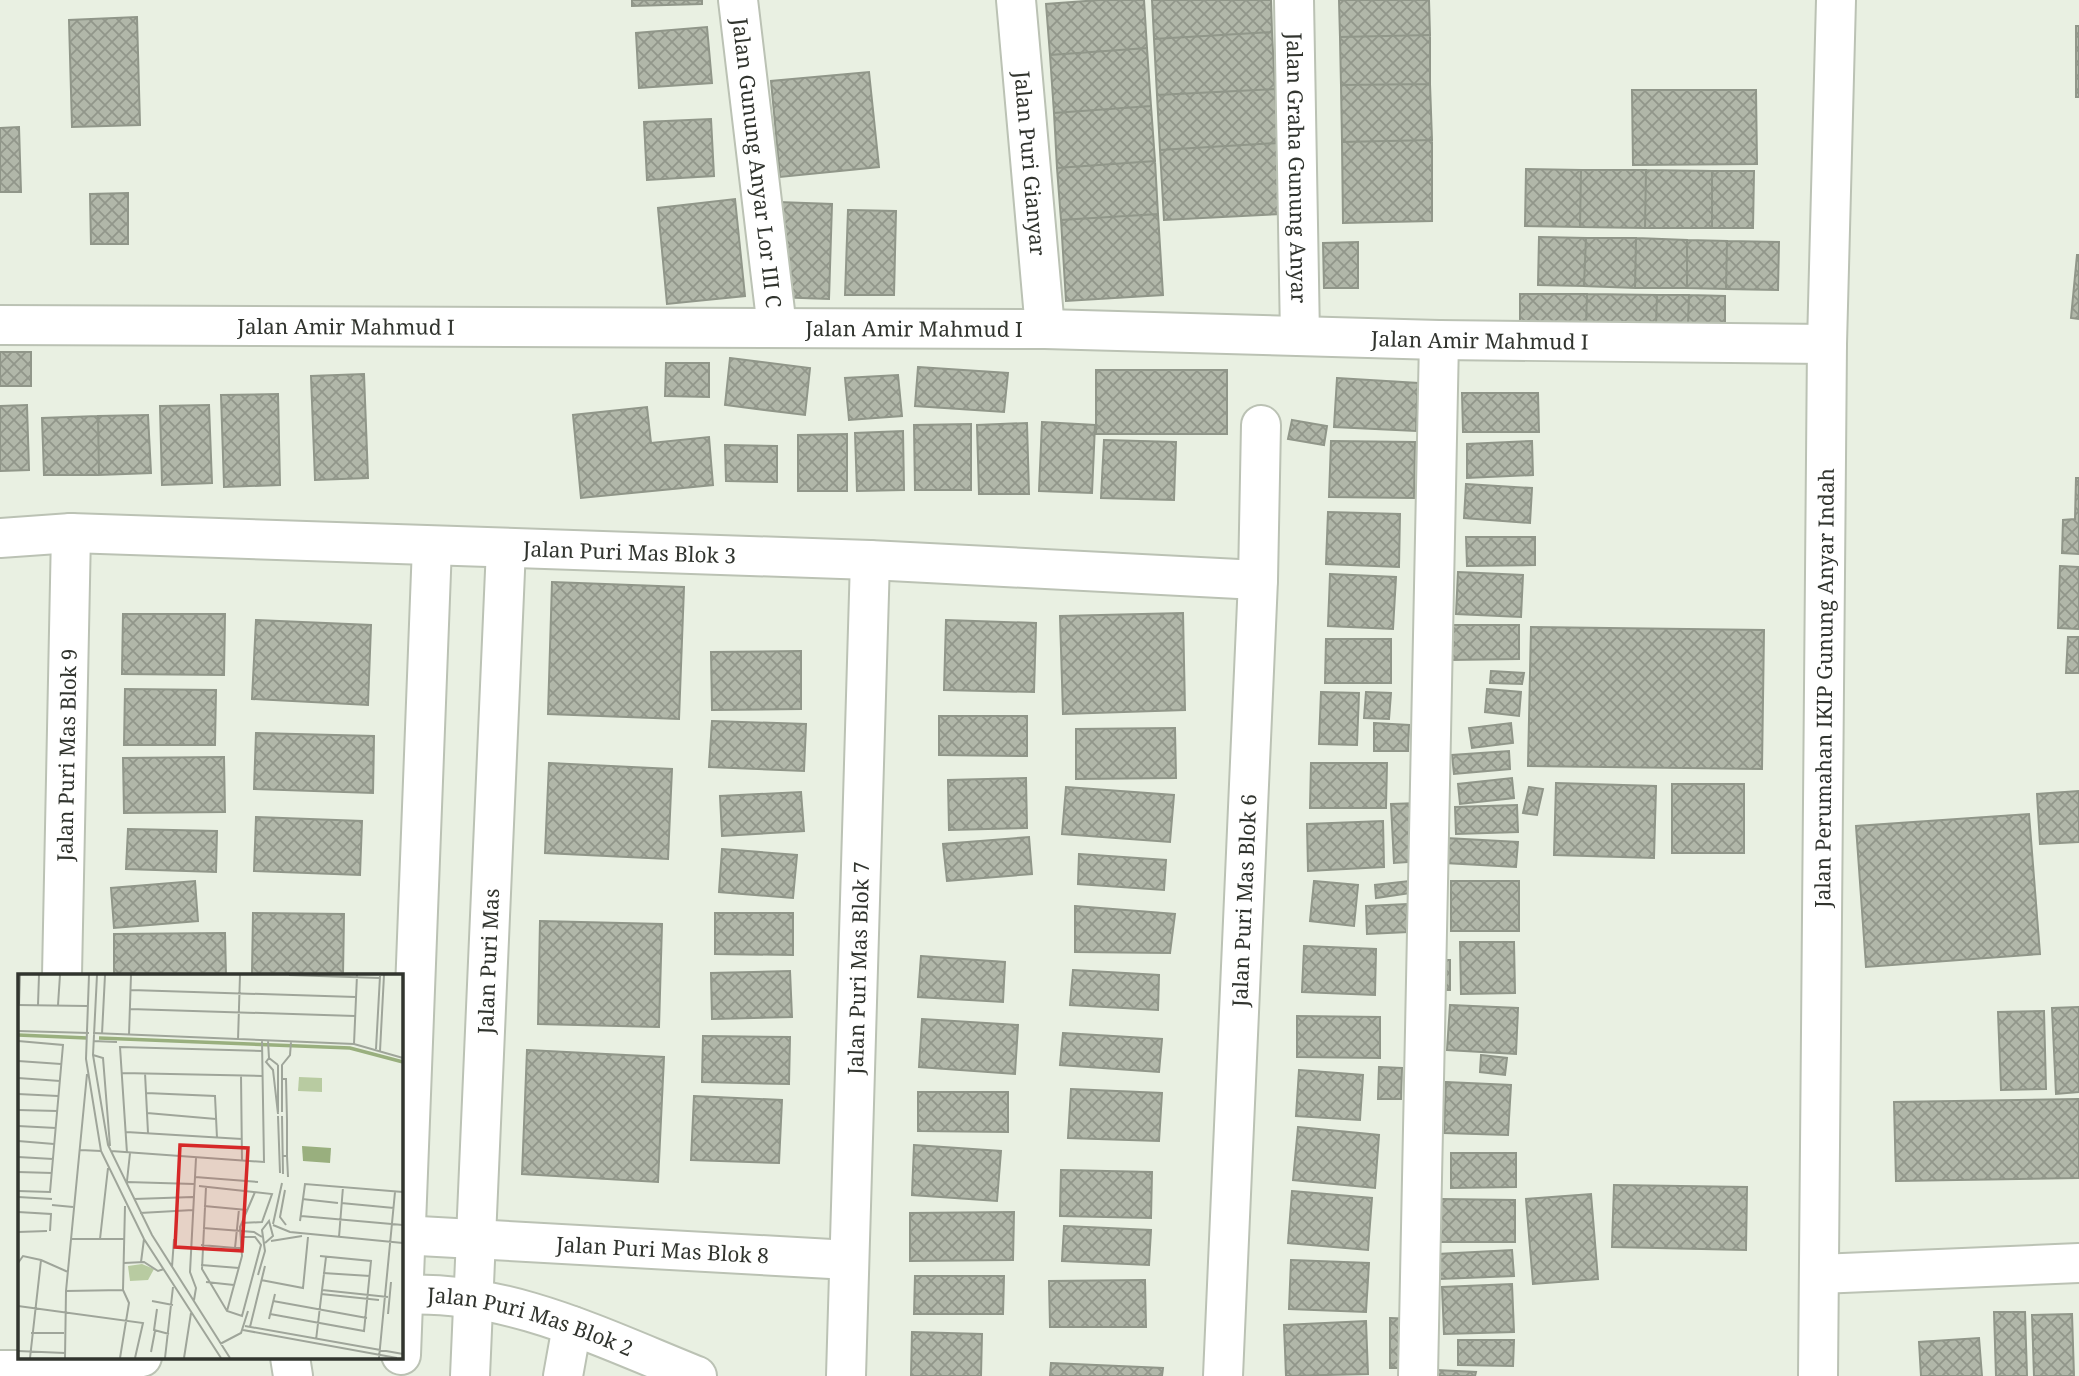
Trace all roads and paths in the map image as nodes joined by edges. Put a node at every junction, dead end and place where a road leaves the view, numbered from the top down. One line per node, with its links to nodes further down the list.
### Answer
1 (738, 0): 6 (street, Jalan Gunung Anyar Lor III C)
2 (1016, 0): 7 (street, Jalan Puri Gianyar)
3 (1294, 0): 8 (street, Jalan Graha Gunung Anyar)
4 (1836, 0): 10 (street, Jalan Perumahan IKIP Gunung Anyar Indah)
5 (0, 325): 6 (street, Jalan Amir Mahmud I)
6 (777, 328): 7 (street, Jalan Amir Mahmud I)
7 (1045, 329): 8 (street, Jalan Amir Mahmud I)
8 (1300, 336): 9 (street, Jalan Amir Mahmud I)
9 (1439, 340): 10 (street, Jalan Amir Mahmud I); 39 (street)
10 (1827, 344): 23 (street, Jalan Perumahan IKIP Gunung Anyar Indah)
11 (1261, 425): 17 (street, Jalan Puri Mas Blok 6)
12 (71, 533): 13 (street, Jalan Puri Mas Blok 3); 14 (street, Jalan Puri Mas Blok 3); 18 (street, Jalan Puri Mas Blok 9)
13 (0, 538)
14 (432, 546): 15 (street, Jalan Puri Mas Blok 3); 19 (street)
15 (506, 548): 16 (street, Jalan Puri Mas Blok 3); 20 (street, Jalan Puri Mas)
16 (870, 560): 17 (street, Jalan Puri Mas Blok 3); 21 (street, Jalan Puri Mas Blok 7)
17 (1258, 580): 38 (street, Jalan Puri Mas Blok 6)
18 (62, 974)
19 (402, 1235): 20 (street)
20 (476, 1238): 21 (street, Jalan Puri Mas Blok 8); 25 (street, Jalan Puri Mas)
21 (849, 1260): 37 (street, Jalan Puri Mas Blok 7)
22 (2079, 1263): 23 (street)
23 (1819, 1274): 40 (street, Jalan Perumahan IKIP Gunung Anyar Indah)
24 (402, 1294): 25 (street, Jalan Puri Mas Blok 2)
25 (474, 1296): 26 (street, Jalan Puri Mas Blok 2); 34 (street, Jalan Puri Mas)
26 (572, 1326): 35 (street); 36 (street, Jalan Puri Mas Blok 2)
27 (128, 1358): 30 (street)
28 (290, 1358): 32 (street)
29 (401, 1358): 33 (street)
30 (55, 1363): 31 (street)
31 (0, 1370)
32 (293, 1376)
33 (400, 1376)
34 (470, 1376)
35 (563, 1376)
36 (697, 1376)
37 (846, 1376)
38 (1223, 1376)
39 (1418, 1376)
40 (1818, 1376)

